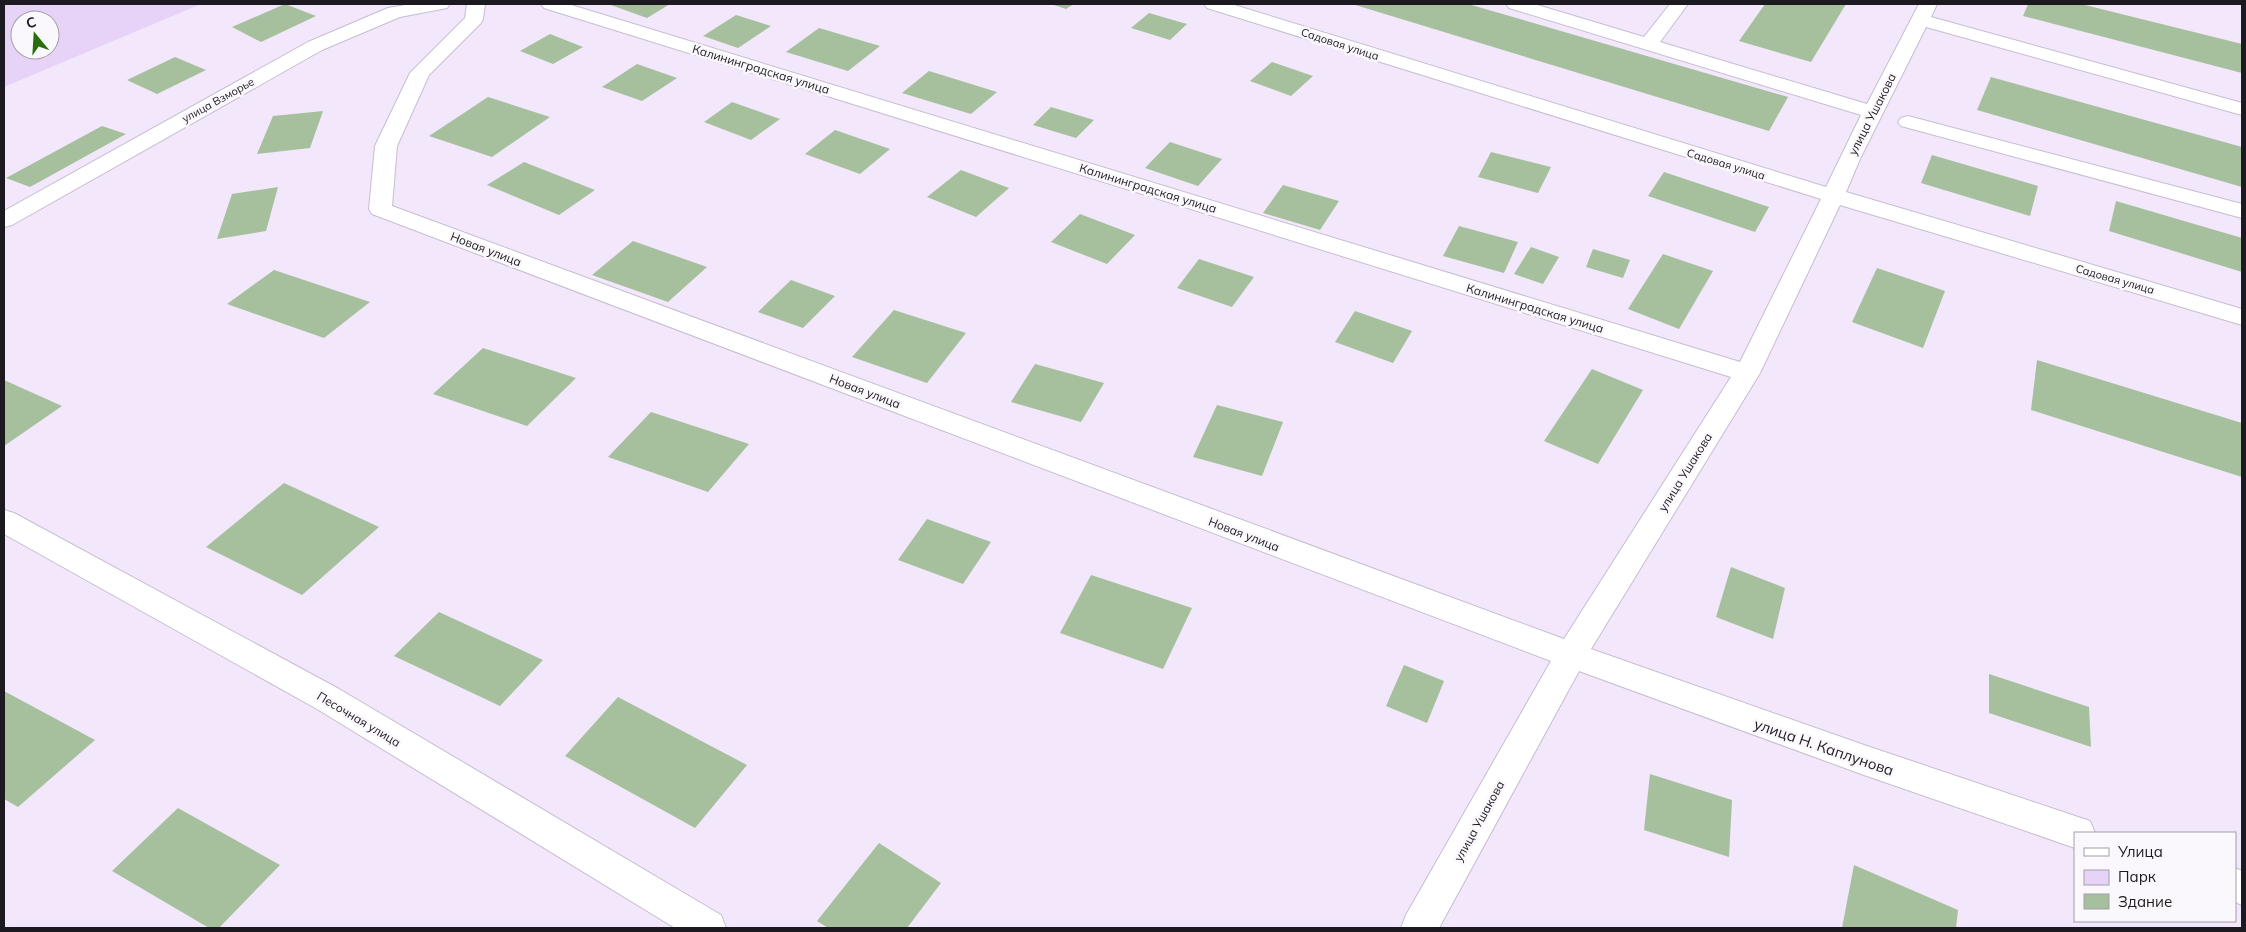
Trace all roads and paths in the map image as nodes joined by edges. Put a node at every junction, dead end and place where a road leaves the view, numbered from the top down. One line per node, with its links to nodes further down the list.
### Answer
1 (441, 4): 7 (street, улица Взморье)
2 (476, 4): 19 (street, Новая улица)
3 (550, 4): 17 (street, Калининградская улица)
4 (1213, 4): 13 (street, Садовая улица)
5 (1515, 4): 9 (street)
6 (1679, 4): 9 (street)
7 (391, 8): 15 (street, улица Взморье)
8 (1924, 12): 10 (street); 11 (street, улица Ушакова)
9 (1648, 44): 11 (street)
10 (2242, 108)
11 (1872, 112): 13 (street, улица Ушакова)
12 (1908, 122): 14 (street)
13 (1833, 196): 16 (street, Садовая улица); 17 (street, улица Ушакова)
14 (2242, 211)
15 (4, 220)
16 (2242, 317)
17 (1747, 373): 19 (street, улица Ушакова)
18 (4, 521): 21 (street, Песочная улица)
19 (1571, 657): 20 (street, улица Н. Каплунова); 22 (street, улица Ушакова)
20 (2075, 832)
21 (708, 928)
22 (1419, 928)

